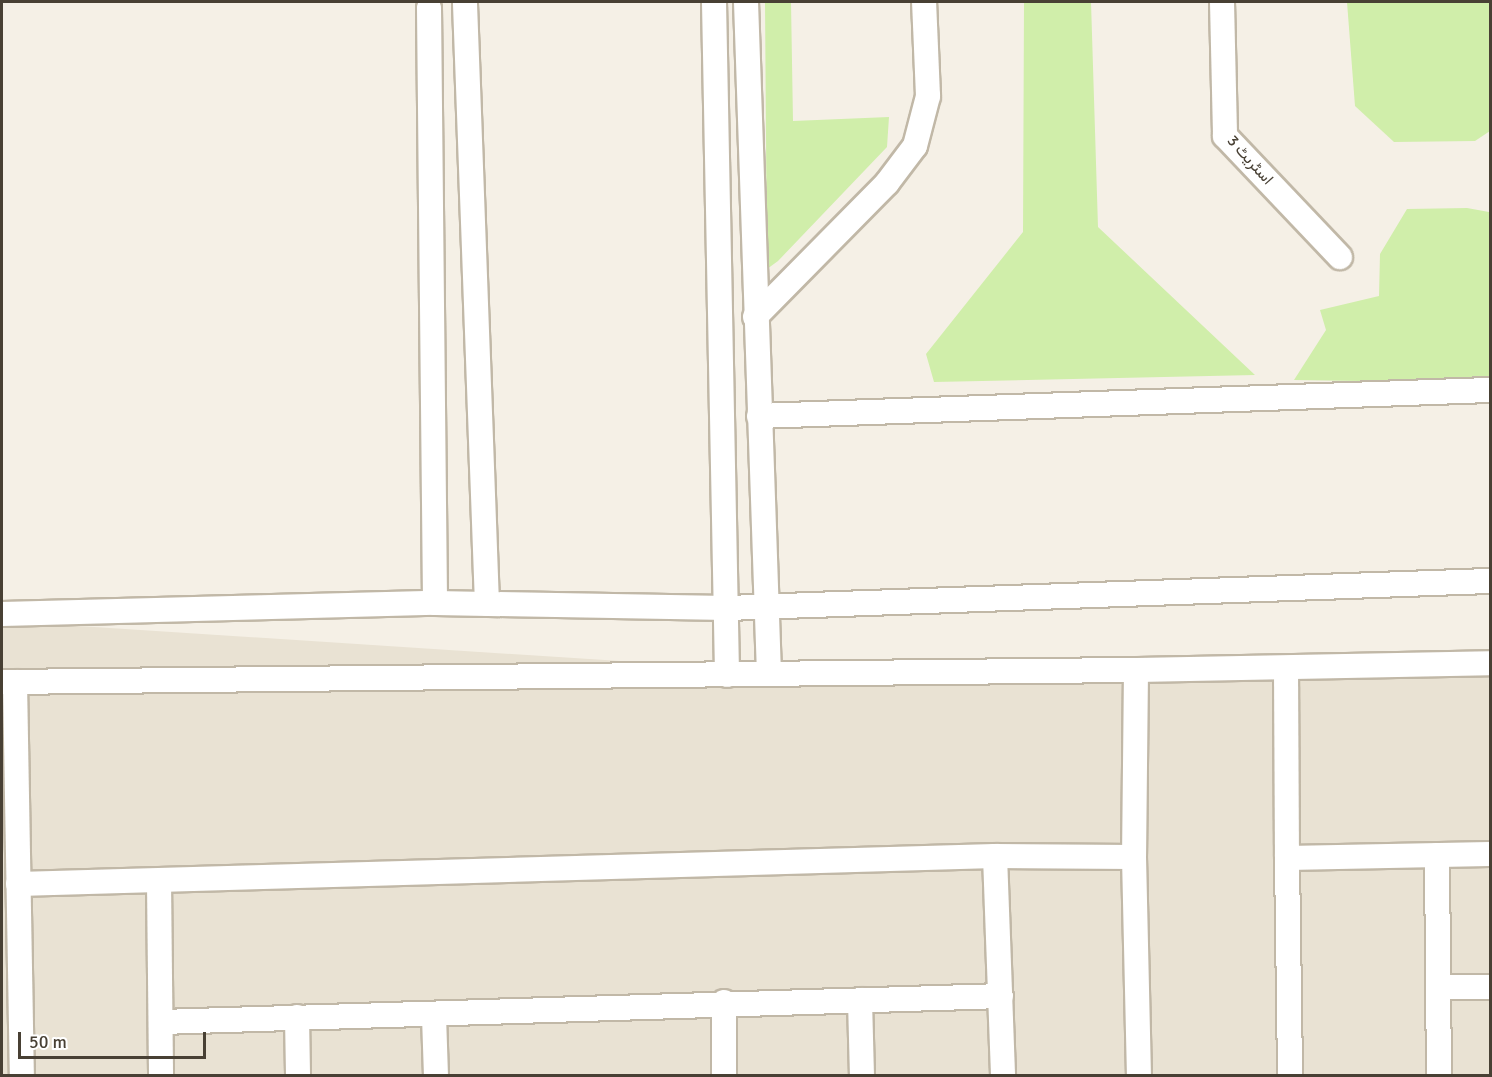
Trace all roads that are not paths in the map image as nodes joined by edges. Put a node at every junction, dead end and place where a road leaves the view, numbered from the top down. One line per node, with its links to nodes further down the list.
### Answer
1 (714, 2): 15 (street)
2 (746, 2): 8 (street)
3 (924, 2): 8 (street)
4 (1222, 2): 7 (street, اسٹریٹ 3)
5 (466, 3): 6 (street); 13 (street)
6 (423, 5): 12 (street)
7 (1340, 257)
8 (755, 317): 10 (street)
9 (1491, 390): 10 (street)
10 (759, 416): 14 (street)
11 (1491, 581): 14 (street)
12 (435, 603): 13 (street); 16 (street)
13 (487, 604): 15 (street)
14 (766, 607): 15 (street); 20 (street)
15 (727, 608): 21 (street)
16 (2, 614)
17 (1491, 663): 18 (street)
18 (1286, 668): 19 (street); 27 (street)
19 (1136, 670): 20 (street); 26 (street)
20 (769, 674): 21 (street)
21 (727, 675): 22 (street)
22 (8, 682): 29 (street)
23 (1491, 854): 24 (street)
24 (1437, 855): 27 (street); 30 (street)
25 (995, 856): 26 (street); 28 (street); 32 (street)
26 (1134, 857): 45 (street)
27 (1287, 858): 46 (street)
28 (159, 881): 29 (street); 37 (street)
29 (18, 884): 38 (street)
30 (1438, 987): 31 (street); 47 (street)
31 (1491, 987)
32 (1001, 996): 33 (street); 44 (street)
33 (860, 1000): 34 (street); 43 (street)
34 (724, 1002): 35 (street); 42 (street)
35 (434, 1016): 36 (street); 41 (street)
36 (297, 1017): 37 (street); 40 (street)
37 (161, 1022): 39 (street)
38 (22, 1076)
39 (161, 1076)
40 (298, 1076)
41 (436, 1076)
42 (724, 1076)
43 (862, 1076)
44 (1003, 1076)
45 (1139, 1076)
46 (1290, 1076)
47 (1439, 1076)

